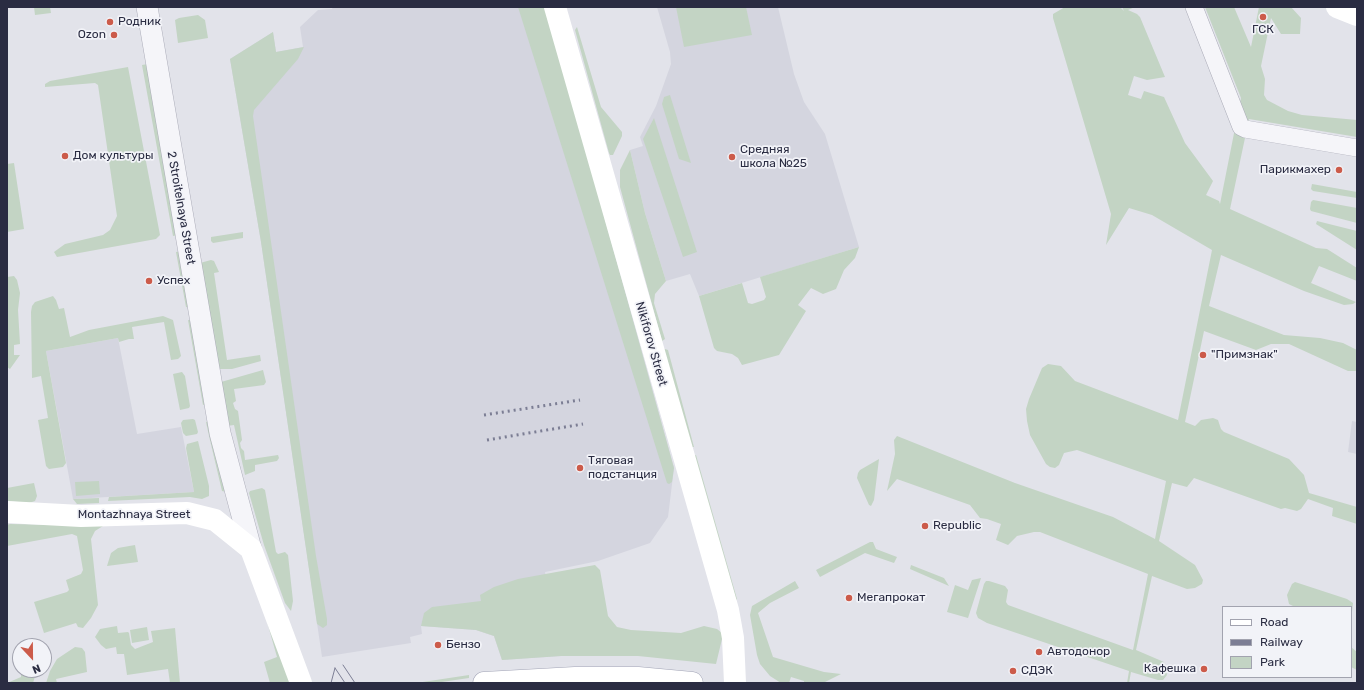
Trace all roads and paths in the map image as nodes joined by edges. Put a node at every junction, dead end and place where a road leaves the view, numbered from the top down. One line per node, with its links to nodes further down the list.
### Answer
1 (147, 7): 8 (street, 2 Stroitelnaya Street)
2 (555, 7): 12 (main road, Nikiforov Street)
3 (1194, 7): 6 (street)
4 (1338, 7): 5 (main road)
5 (1357, 15)
6 (1357, 148)
7 (7, 512): 8 (main road, Montazhnaya Street)
8 (251, 549): 9 (main road)
9 (301, 683)
10 (484, 683): 11 (main road)
11 (692, 683)
12 (735, 683)

